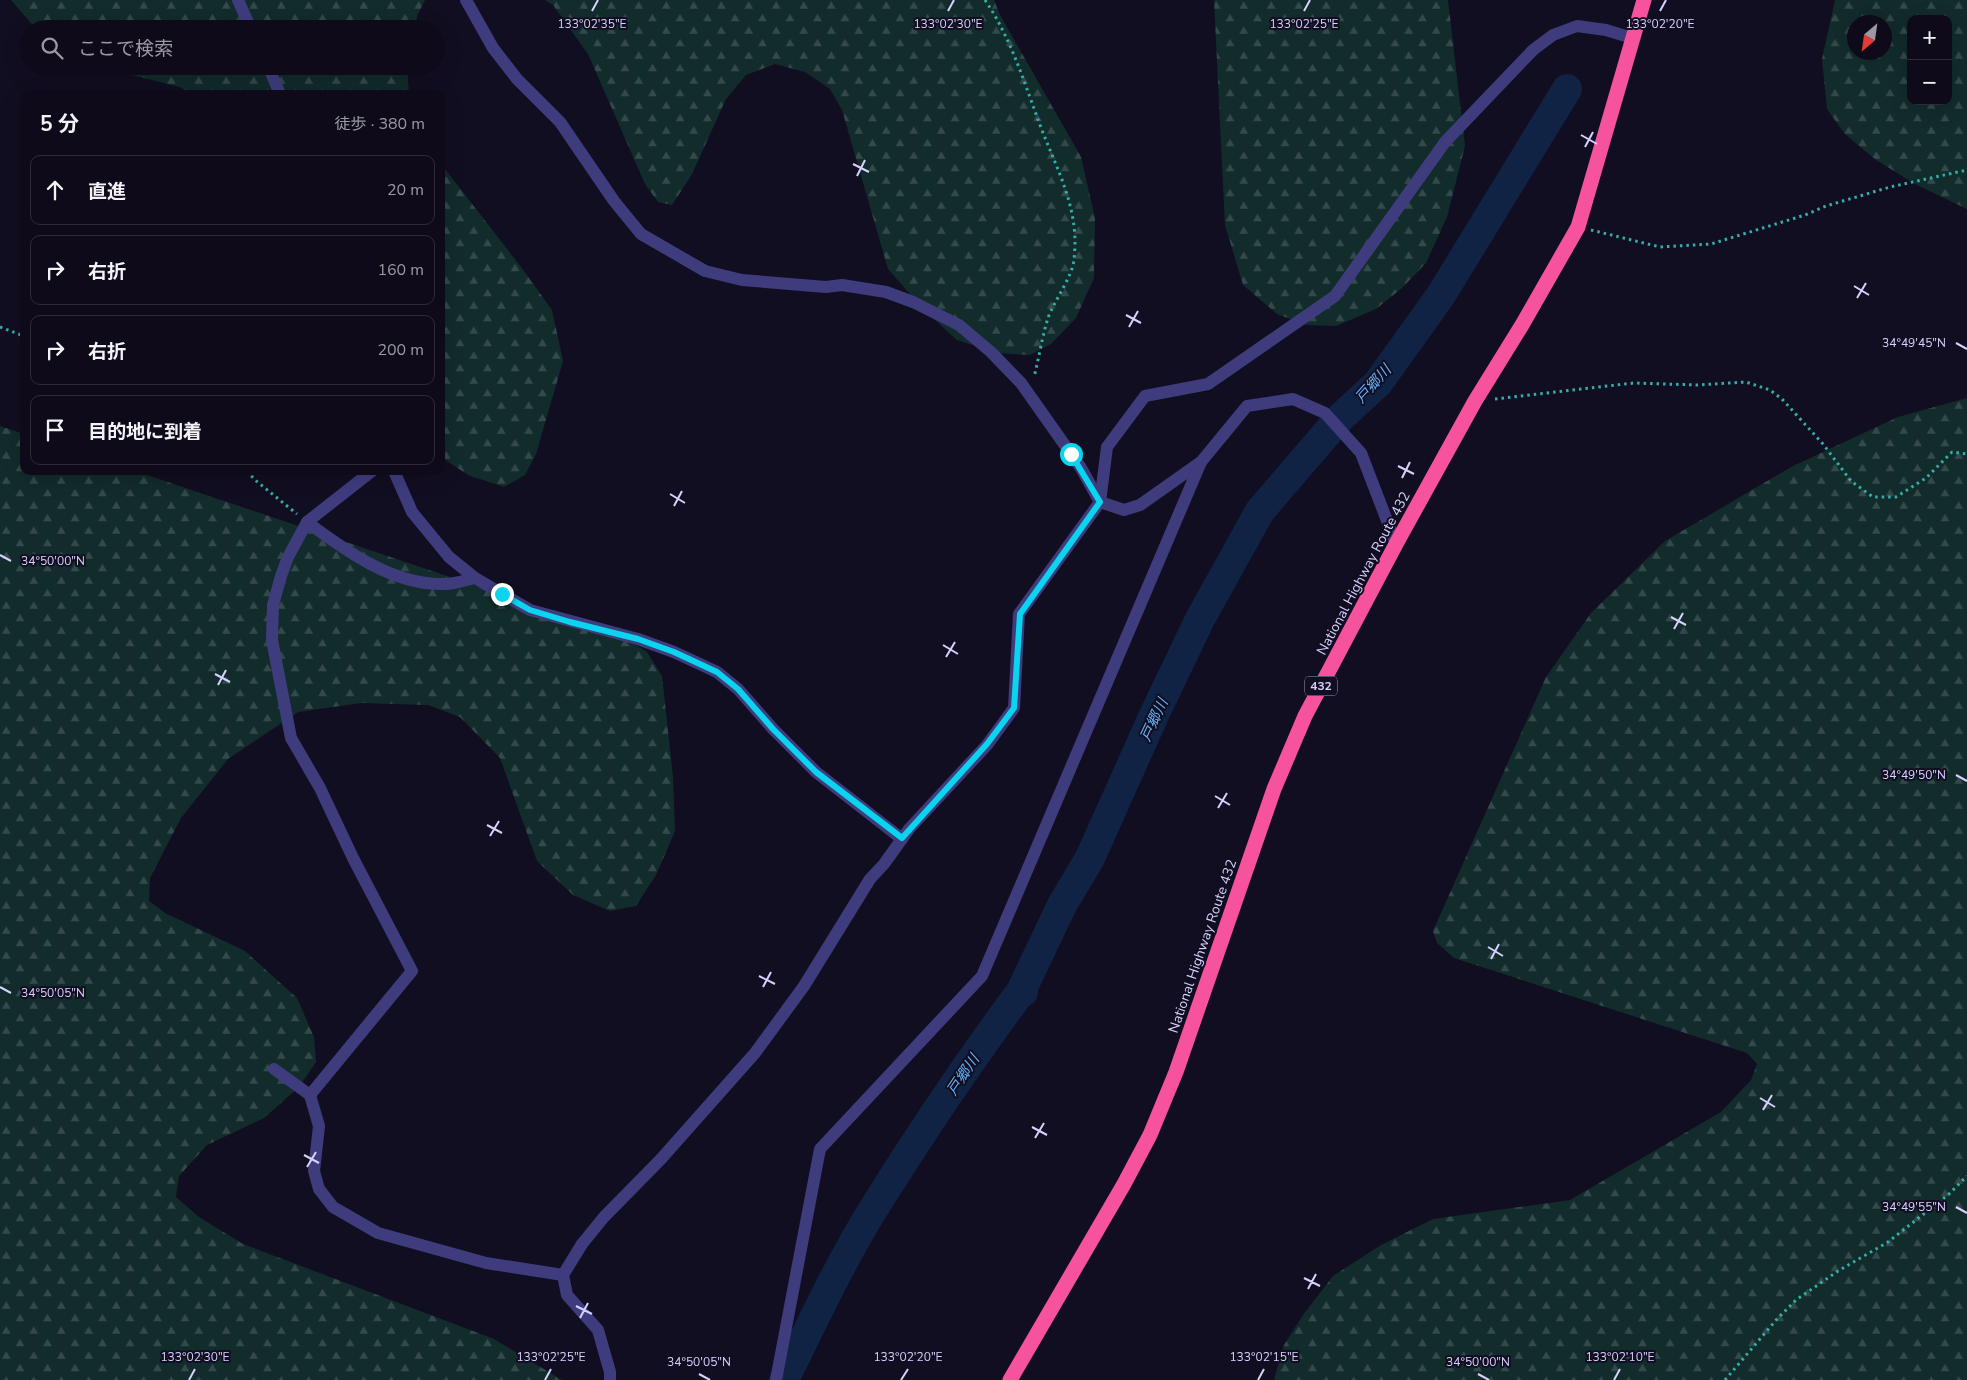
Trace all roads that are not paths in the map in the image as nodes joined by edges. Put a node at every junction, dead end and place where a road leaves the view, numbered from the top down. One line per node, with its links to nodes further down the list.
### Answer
1 (238, 0): 4 (street)
2 (466, 0): 11 (street)
3 (1644, 0): 5 (highway, National Highway Route 432 / 432)
4 (247, 20)
5 (1632, 38): 11 (street); 13 (highway, National Highway Route 432 / 432)
6 (272, 75): 7 (street)
7 (278, 90)
8 (1201, 462): 11 (street); 13 (street); 20 (street)
9 (367, 475): 12 (street)
10 (396, 475): 14 (street)
11 (1100, 502): 15 (street)
12 (307, 522): 14 (street); 17 (street)
13 (1396, 544): 21 (highway, National Highway Route 432 / 432)
14 (475, 578): 15 (street)
15 (902, 838): 18 (street)
16 (274, 1069): 17 (street)
17 (310, 1095): 18 (street)
18 (563, 1275): 19 (street)
19 (610, 1380)
20 (776, 1380)
21 (1010, 1380)

